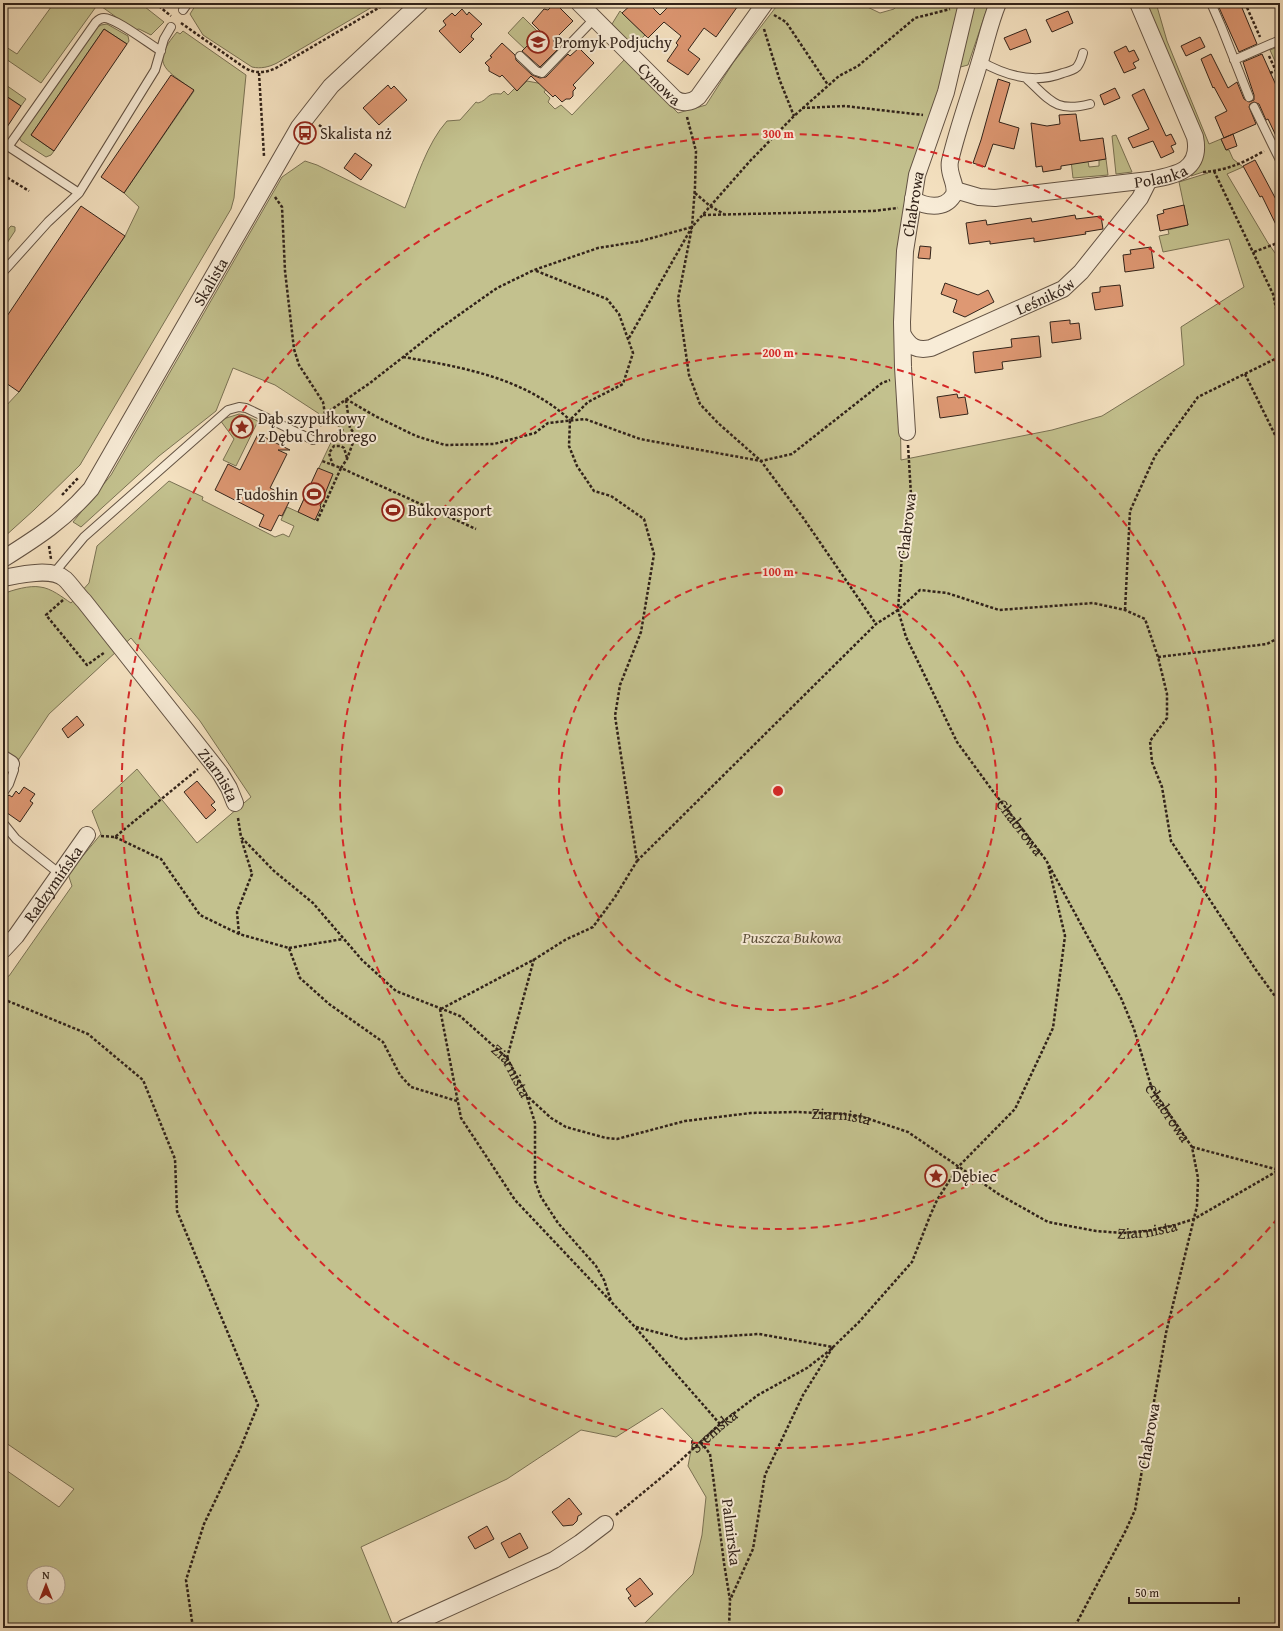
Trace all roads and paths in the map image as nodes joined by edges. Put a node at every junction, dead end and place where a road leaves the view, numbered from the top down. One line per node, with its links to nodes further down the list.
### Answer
1 (155, 3): 10 (path)
2 (387, 3): 21 (path)
3 (420, 3): 77 (street, Skalista)
4 (579, 3): 11 (street, Cynowa)
5 (998, 3): 19 (street)
6 (1138, 3): 41 (street, Polanka)
7 (1211, 3): 18 (lane)
8 (967, 4): 24 (path); 31 (street, Chabrowa)
9 (764, 6): 24 (path); 26 (street, Cynowa); 30 (path)
10 (169, 14)
11 (594, 19): 17 (lane); 26 (street, Cynowa)
12 (182, 24): 21 (path)
13 (171, 27): 15 (lane)
14 (1280, 40): 18 (lane)
15 (161, 51): 34 (lane); 44 (lane)
16 (1083, 53): 23 (lane)
17 (520, 56)
18 (1234, 60): 25 (lane)
19 (980, 62): 23 (lane); 42 (street)
20 (1280, 69): 22 (path)
21 (259, 73): 37 (path)
22 (1270, 73)
23 (1026, 78): 27 (lane)
24 (828, 85): 29 (path)
25 (1249, 97)
26 (687, 103): 46 (path)
27 (1090, 104)
28 (1254, 107): 35 (lane)
29 (802, 108): 30 (path); 31 (path)
30 (794, 116): 48 (path)
31 (938, 116): 47 (street, Chabrowa)
32 (314, 121): 33 (path)
33 (335, 136)
34 (5, 145): 44 (lane)
35 (1276, 145): 36 (lane); 38 (path)
36 (1280, 160)
37 (265, 164)
38 (1214, 171): 39 (path); 53 (path)
39 (1203, 172)
40 (3, 175): 43 (path)
41 (1149, 180): 42 (street, Polanka); 57 (street, Leśników)
42 (955, 190): 47 (street)
43 (28, 191)
44 (79, 193): 55 (lane)
45 (271, 193): 64 (path)
46 (695, 193): 48 (path); 51 (path)
47 (912, 202): 49 (path); 57 (street, Chabrowa)
48 (710, 206): 49 (path); 50 (path)
49 (725, 214): 50 (path)
50 (703, 215): 51 (path)
51 (692, 227): 54 (path); 58 (path); 72 (path)
52 (1280, 242): 53 (path)
53 (1254, 252): 56 (path)
54 (534, 270): 58 (path); 60 (path)
55 (3, 272)
56 (1280, 327)
57 (903, 335): 62 (street, Chabrowa)
58 (629, 338): 65 (path)
59 (1280, 349): 61 (path)
60 (403, 357): 63 (path); 65 (path)
61 (1245, 374): 69 (path); 82 (path)
62 (904, 376): 67 (street, Chabrowa); 72 (path)
63 (346, 399): 64 (path); 65 (path); 70 (path)
64 (325, 414): 66 (path)
65 (570, 420): 72 (path); 96 (path)
66 (320, 426)
67 (907, 432): 81 (path, Chabrowa)
68 (313, 440): 78 (lane)
69 (1280, 445)
70 (347, 459): 73 (path); 74 (path)
71 (322, 461): 73 (path)
72 (761, 461): 83 (path)
73 (333, 466): 74 (path)
74 (341, 468): 75 (path); 76 (path)
75 (317, 521)
76 (476, 529)
77 (3, 558)
78 (54, 573): 79 (street); 80 (street, Ziarnista)
79 (3, 578)
80 (74, 590): 85 (street, Ziarnista); 85 (path)
81 (898, 610): 82 (path); 83 (path); 95 (path, Chabrowa)
82 (1125, 610): 86 (path)
83 (876, 624): 96 (path)
84 (1280, 637): 86 (path)
85 (117, 644): 87 (street, Ziarnista)
86 (1158, 657): 104 (path)
87 (209, 760): 90 (street, Ziarnista); 93 (path)
88 (7, 762): 89 (lane)
89 (3, 793)
90 (235, 803): 94 (path, Ziarnista)
91 (3, 823): 97 (lane)
92 (87, 835): 93 (path); 97 (street, Radzymińska)
93 (115, 837): 98 (path)
94 (241, 837): 98 (path); 99 (path, Ziarnista)
95 (1046, 860): 109 (path, Chabrowa); 110 (path, Śremska)
96 (637, 861): 102 (path)
97 (60, 874): 101 (street, Radzymińska)
98 (239, 934): 100 (path)
99 (343, 939): 100 (path); 105 (path, Ziarnista)
100 (289, 948): 108 (path)
101 (3, 950)
102 (535, 959): 105 (path); 106 (path)
103 (3, 999): 120 (path)
104 (1280, 1003)
105 (440, 1009): 106 (path, Ziarnista); 108 (path)
106 (507, 1058): 107 (path, Ziarnista)
107 (527, 1096): 110 (path, Ziarnista); 113 (path)
108 (457, 1101): 113 (path)
109 (1192, 1147): 111 (path); 112 (path, Chabrowa)
110 (959, 1166): 112 (path, Ziarnista); 115 (path, Śremska)
111 (1280, 1170): 112 (path, Ziarnista)
112 (1194, 1219): 123 (path, Chabrowa)
113 (611, 1303): 114 (path)
114 (635, 1327): 115 (path); 116 (path)
115 (833, 1347): 116 (path, Śremska); 119 (path)
116 (720, 1424): 117 (path, Śremska)
117 (701, 1442): 118 (path, Śremska); 119 (path, Palmirska)
118 (605, 1524): 121 (street)
119 (730, 1600): 122 (path, Palmirska)
120 (194, 1628)
121 (404, 1628)
122 (729, 1628)
123 (1074, 1628)

